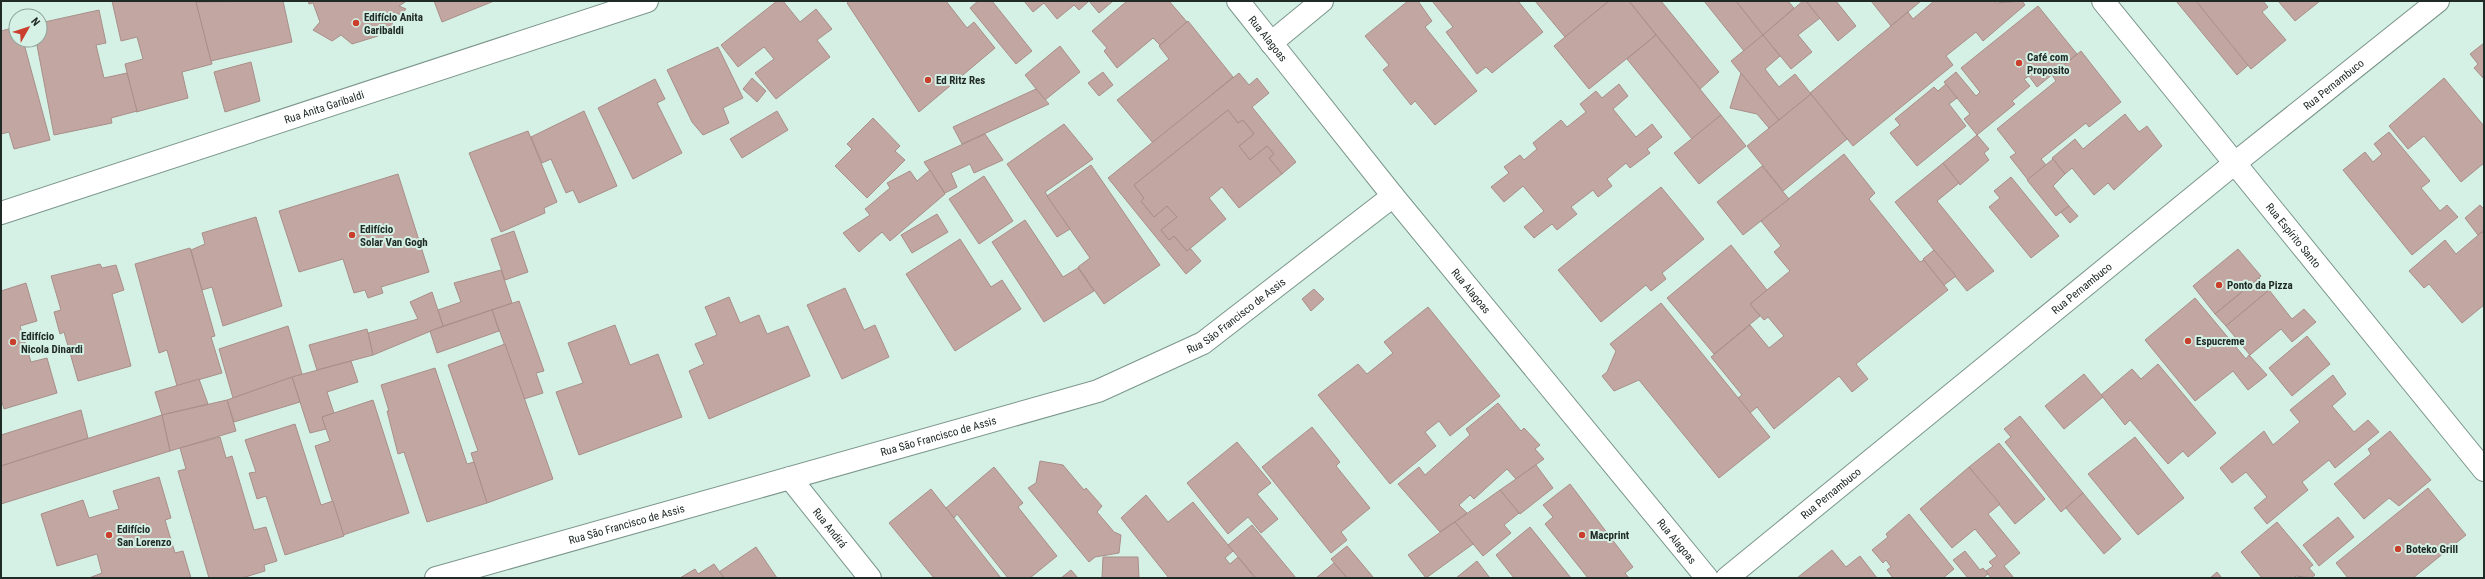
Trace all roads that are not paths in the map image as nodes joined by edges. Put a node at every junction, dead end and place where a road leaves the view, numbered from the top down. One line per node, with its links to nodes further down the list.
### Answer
1 (647, 1): 9 (street, Rua Anita Garibaldi)
2 (1238, 1): 6 (street, Rua Alagoas)
3 (1322, 1): 6 (street)
4 (2103, 1): 7 (street, Rua Espírito Santo)
5 (2438, 1): 7 (street, Rua Pernambuco)
6 (1271, 43): 8 (street, Rua Alagoas)
7 (2235, 163): 10 (street, Rua Espírito Santo); 15 (street, Rua Pernambuco)
8 (1393, 196): 11 (street, Rua São Francisco de Assis); 14 (street, Rua Alagoas)
9 (1, 213)
10 (2484, 470)
11 (790, 478): 12 (street, Rua São Francisco de Assis); 13 (street, Rua Andirá)
12 (436, 578)
13 (870, 578)
14 (1707, 578)
15 (1727, 578)

